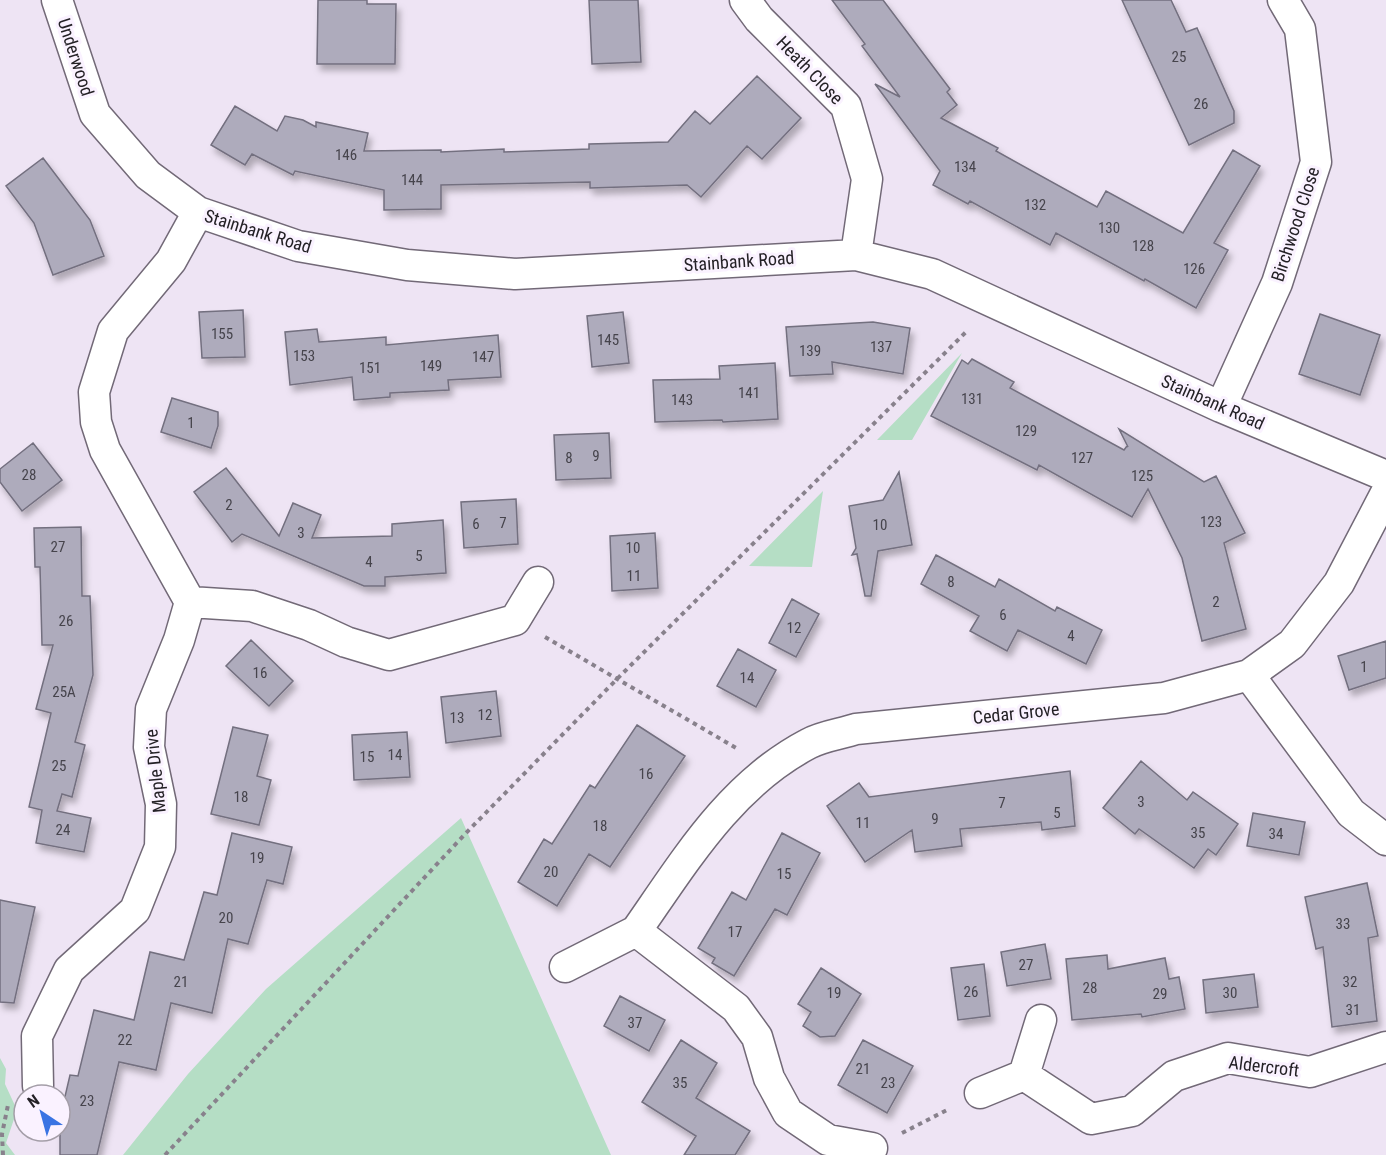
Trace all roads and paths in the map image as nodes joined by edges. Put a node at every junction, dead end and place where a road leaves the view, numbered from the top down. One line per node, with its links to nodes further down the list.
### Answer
1 (57, 0): 4 (street, Underwood)
2 (745, 0): 6 (street, Heath Close)
3 (1283, 0): 8 (street, Birchwood Close)
4 (95, 114): 5 (street, Stainbank Road)
5 (198, 212): 6 (street, Stainbank Road); 12 (street)
6 (856, 255): 7 (street, Stainbank Road)
7 (997, 304): 8 (street, Stainbank Road); 15 (path)
8 (1221, 407): 9 (street, Stainbank Road)
9 (1386, 476)
10 (1386, 493): 14 (street, Cedar Grove)
11 (538, 582): 13 (street)
12 (190, 602): 13 (street); 23 (street, Maple Drive)
13 (515, 620): 15 (path)
14 (1249, 675): 16 (street, Cedar Grove); 17 (street)
15 (617, 679): 16 (path); 26 (path)
16 (769, 767): 18 (street, Cedar Grove)
17 (1386, 840)
18 (636, 931): 19 (street, Cedar Grove); 25 (street)
19 (566, 967)
20 (1041, 1020): 22 (street)
21 (1386, 1047): 22 (street, Aldercroft)
22 (1024, 1075): 24 (street)
23 (38, 1083)
24 (980, 1093): 25 (path)
25 (856, 1149)
26 (165, 1155)

